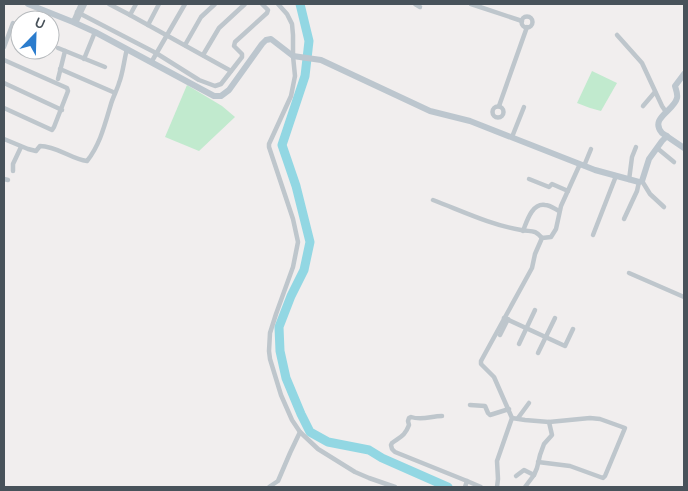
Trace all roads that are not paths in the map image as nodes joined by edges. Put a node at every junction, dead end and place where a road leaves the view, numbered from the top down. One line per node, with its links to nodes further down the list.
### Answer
1 (28, 4): 18 (street)
2 (81, 4): 15 (street)
3 (85, 4): 15 (street)
4 (108, 4): 16 (street)
5 (136, 4): 16 (street)
6 (159, 4): 19 (street)
7 (185, 4): 24 (street)
8 (215, 4): 25 (street)
9 (246, 4): 31 (street)
10 (262, 4): 38 (street)
11 (278, 4): 32 (street)
12 (415, 4): 14 (street)
13 (471, 4): 17 (street)
14 (420, 7)
15 (79, 13): 18 (street); 30 (street)
16 (130, 15): 19 (street)
17 (522, 20): 20 (street); 20 (street)
18 (75, 23): 22 (street)
19 (148, 25): 24 (street)
20 (527, 28): 49 (street)
21 (10, 31): 26 (street)
22 (95, 32): 28 (street); 33 (street)
23 (617, 35): 43 (street)
24 (166, 36): 25 (street); 30 (street)
25 (185, 45): 31 (street)
26 (4, 47)
27 (60, 49): 29 (street)
28 (127, 49): 35 (street); 53 (street)
29 (66, 51): 33 (street); 37 (street)
30 (156, 53): 35 (street); 38 (street)
31 (203, 55): 38 (street)
32 (294, 56): 35 (street); 49 (street); 91 (street)
33 (84, 58): 36 (street)
34 (4, 60): 47 (street)
35 (152, 62)
36 (105, 67)
37 (60, 69): 40 (street); 42 (street)
38 (231, 71)
39 (684, 74): 48 (street)
40 (58, 79)
41 (4, 83): 47 (street)
42 (114, 92)
43 (655, 92): 44 (street); 48 (street)
44 (643, 106)
45 (524, 107): 51 (street)
46 (4, 108): 47 (street)
47 (62, 110)
48 (666, 112): 50 (street)
49 (493, 130): 51 (street)
50 (667, 136): 55 (street); 56 (street)
51 (512, 137): 59 (street)
52 (4, 139): 53 (street)
53 (21, 146): 60 (street)
54 (636, 147): 63 (street)
55 (657, 148): 58 (street); 64 (street)
56 (684, 148)
57 (591, 149): 59 (street)
58 (674, 162)
59 (582, 165): 61 (street); 65 (street)
60 (13, 171)
61 (616, 176): 63 (street); 71 (street)
62 (529, 179): 65 (street)
63 (629, 180): 64 (street)
64 (640, 182): 67 (street); 69 (street)
65 (568, 191): 68 (street)
66 (433, 200): 70 (street)
67 (664, 207)
68 (560, 211): 70 (street); 72 (street)
69 (624, 219)
70 (522, 230): 72 (street)
71 (593, 235)
72 (542, 238): 78 (street)
73 (629, 273): 74 (street)
74 (684, 297)
75 (517, 299): 78 (street)
76 (535, 310): 79 (street)
77 (555, 318): 82 (street)
78 (506, 319): 79 (street); 81 (street); 87 (street)
79 (526, 328): 82 (street); 83 (street)
80 (573, 329): 82 (street)
81 (500, 335)
82 (546, 337): 84 (street)
83 (519, 344)
84 (538, 353)
85 (529, 403): 89 (street)
86 (470, 405): 87 (street)
87 (509, 409): 89 (street)
88 (442, 416): 95 (street)
89 (515, 418): 90 (street); 99 (street)
90 (549, 422): 92 (street); 92 (street)
91 (300, 432): 96 (street); 97 (street)
92 (538, 462): 93 (street)
93 (534, 475): 94 (street); 100 (street)
94 (516, 476)
95 (466, 485): 98 (street)
96 (269, 487)
97 (395, 487)
98 (481, 487)
99 (497, 487)
100 (525, 487)

